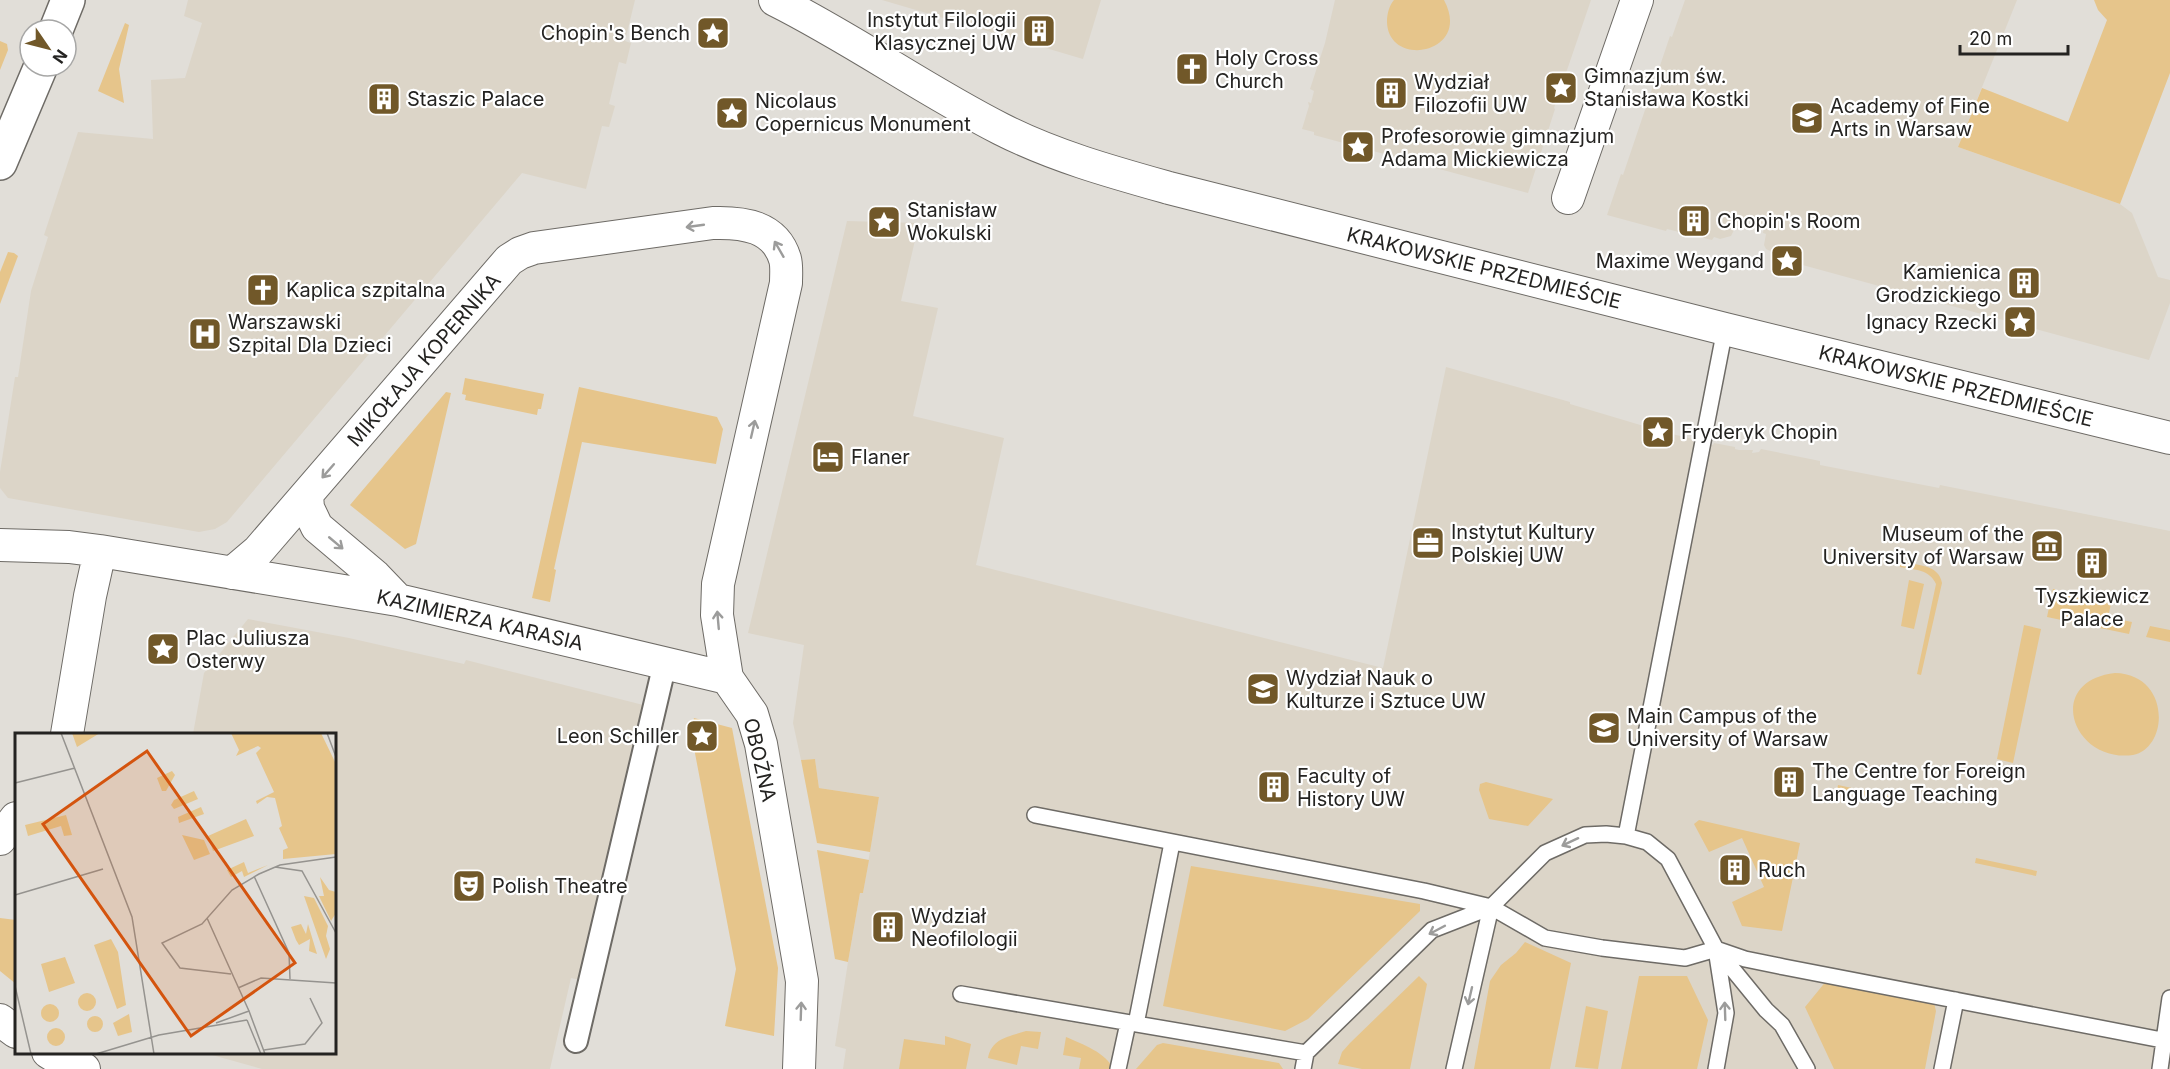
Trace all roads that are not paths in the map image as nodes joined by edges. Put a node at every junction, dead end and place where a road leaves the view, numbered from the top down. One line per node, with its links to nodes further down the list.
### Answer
1 (68, 0): 4 (street)
2 (775, 0): 9 (street, KRAKOWSKIE PRZEDMIEŚCIE)
3 (1636, 0): 7 (street)
4 (61, 18)
5 (36, 78): 6 (street)
6 (0, 164)
7 (1568, 198)
8 (786, 283): 11 (street, MIKOŁAJA KOPERNIKA, one-way to 11); 19 (street, OBOŹNA, one-way to 8)
9 (1725, 330): 10 (street, KRAKOWSKIE PRZEDMIEŚCIE); 23 (lane)
10 (2170, 438)
11 (307, 495): 16 (street, MIKOŁAJA KOPERNIKA); 17 (street, one-way to 17)
12 (0, 525): 14 (street)
13 (0, 545): 14 (street)
14 (69, 547): 15 (street)
15 (100, 551): 16 (street); 20 (street)
16 (232, 573): 17 (street, KAZIMIERZA KARASIA)
17 (398, 600): 18 (street, KAZIMIERZA KARASIA)
18 (665, 663): 19 (street, KAZIMIERZA KARASIA); 35 (street)
19 (727, 678): 39 (street, OBOŹNA, one-way to 19)
20 (67, 733)
21 (1035, 815): 25 (lane)
22 (15, 819): 24 (street)
23 (1626, 836): 26 (lane, one-way to 26); 27 (lane)
24 (0, 839)
25 (1172, 843): 26 (lane); 32 (lane)
26 (1491, 907): 27 (lane); 36 (lane, one-way to 36); 42 (lane, one-way to 42)
27 (1716, 949): 30 (lane); 43 (lane, one-way to 27); 44 (lane)
28 (961, 994): 32 (lane)
29 (2170, 998): 34 (lane)
30 (1956, 1000): 34 (lane); 45 (lane)
31 (0, 1020): 33 (street)
32 (1132, 1024): 36 (lane); 40 (lane)
33 (15, 1031)
34 (2162, 1040): 46 (lane)
35 (576, 1041)
36 (1306, 1053): 41 (lane)
37 (50, 1054): 38 (street)
38 (84, 1069)
39 (799, 1069)
40 (1118, 1069)
41 (1303, 1069)
42 (1454, 1069)
43 (1716, 1069)
44 (1807, 1069)
45 (1942, 1069)
46 (2160, 1069)

